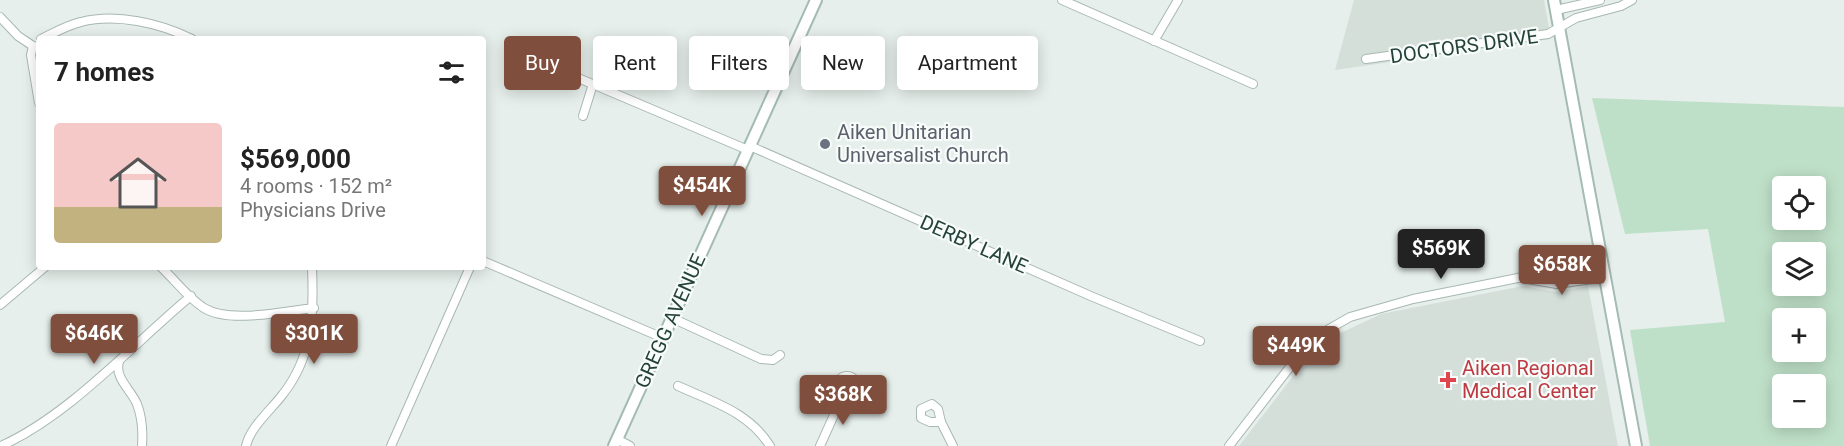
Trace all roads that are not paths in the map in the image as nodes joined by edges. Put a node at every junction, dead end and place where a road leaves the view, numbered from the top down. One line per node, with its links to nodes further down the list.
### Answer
1 (816, 0): 21 (street, GREGG AVENUE)
2 (1062, 0): 12 (street)
3 (1178, 0): 12 (street)
4 (1600, 0): 6 (street)
5 (1632, 0): 8 (street, DOCTORS DRIVE)
6 (1555, 5): 8 (street)
7 (0, 17): 11 (street)
8 (1559, 25): 14 (street, DOCTORS DRIVE); 22 (street)
9 (51, 36): 10 (street)
10 (183, 36)
11 (36, 41)
12 (1154, 41): 17 (street)
13 (36, 46): 18 (street)
14 (1366, 59)
15 (581, 79): 16 (street, DERBY LANE)
16 (593, 84): 20 (street)
17 (1253, 84)
18 (36, 85)
19 (608, 90): 21 (street, DERBY LANE)
20 (583, 116)
21 (749, 148): 33 (street, GREGG AVENUE); 35 (street, DERBY LANE)
22 (1603, 261): 28 (street); 29 (street)
23 (486, 262): 34 (street)
24 (41, 270): 31 (street)
25 (163, 270): 30 (street)
26 (312, 270): 32 (street)
27 (469, 270): 45 (street)
28 (1606, 277): 29 (street); 51 (street)
29 (1521, 278): 50 (street)
30 (191, 296): 32 (street); 37 (street)
31 (0, 305)
32 (314, 308): 44 (street)
33 (672, 318): 34 (street, GREGG AVENUE); 36 (street)
34 (663, 338): 41 (street, GREGG AVENUE)
35 (1200, 341)
36 (780, 356)
37 (119, 362): 42 (street); 43 (street)
38 (678, 386): 47 (street)
39 (843, 395): 48 (street)
40 (941, 422): 49 (street)
41 (616, 442): 46 (street)
42 (1, 446)
43 (142, 446)
44 (246, 446)
45 (391, 446)
46 (630, 446)
47 (770, 446)
48 (820, 446)
49 (953, 446)
50 (1229, 446)
51 (1636, 446)

